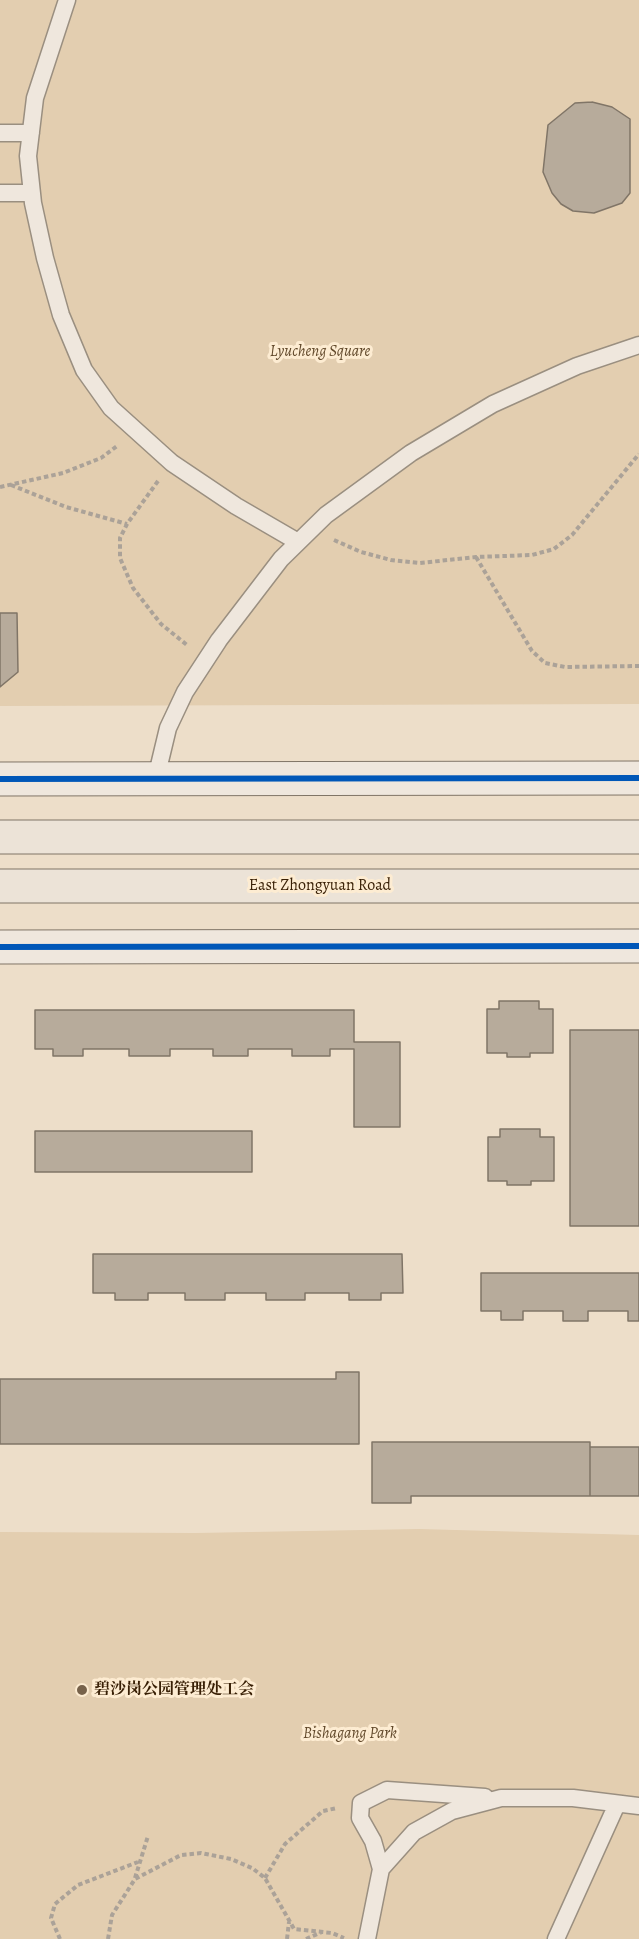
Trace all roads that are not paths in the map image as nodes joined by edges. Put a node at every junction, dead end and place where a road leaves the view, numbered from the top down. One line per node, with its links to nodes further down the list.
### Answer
1 (67, 0): 3 (lane)
2 (0, 134): 3 (lane)
3 (31, 134): 5 (lane)
4 (0, 193): 5 (lane)
5 (31, 193): 7 (lane)
6 (639, 345): 7 (lane)
7 (298, 542): 8 (lane)
8 (156, 778): 9 (street); 10 (street)
9 (639, 778)
10 (0, 779)
11 (0, 837): 12 (main road)
12 (639, 837)
13 (0, 886): 14 (main road, East Zhongyuan Road)
14 (639, 886)
15 (639, 946): 16 (street)
16 (0, 947)
17 (501, 1798): 18 (lane); 20 (lane); 20 (lane)
18 (617, 1804): 19 (lane); 22 (lane)
19 (639, 1806)
20 (381, 1869): 21 (lane)
21 (367, 1939)
22 (556, 1939)

